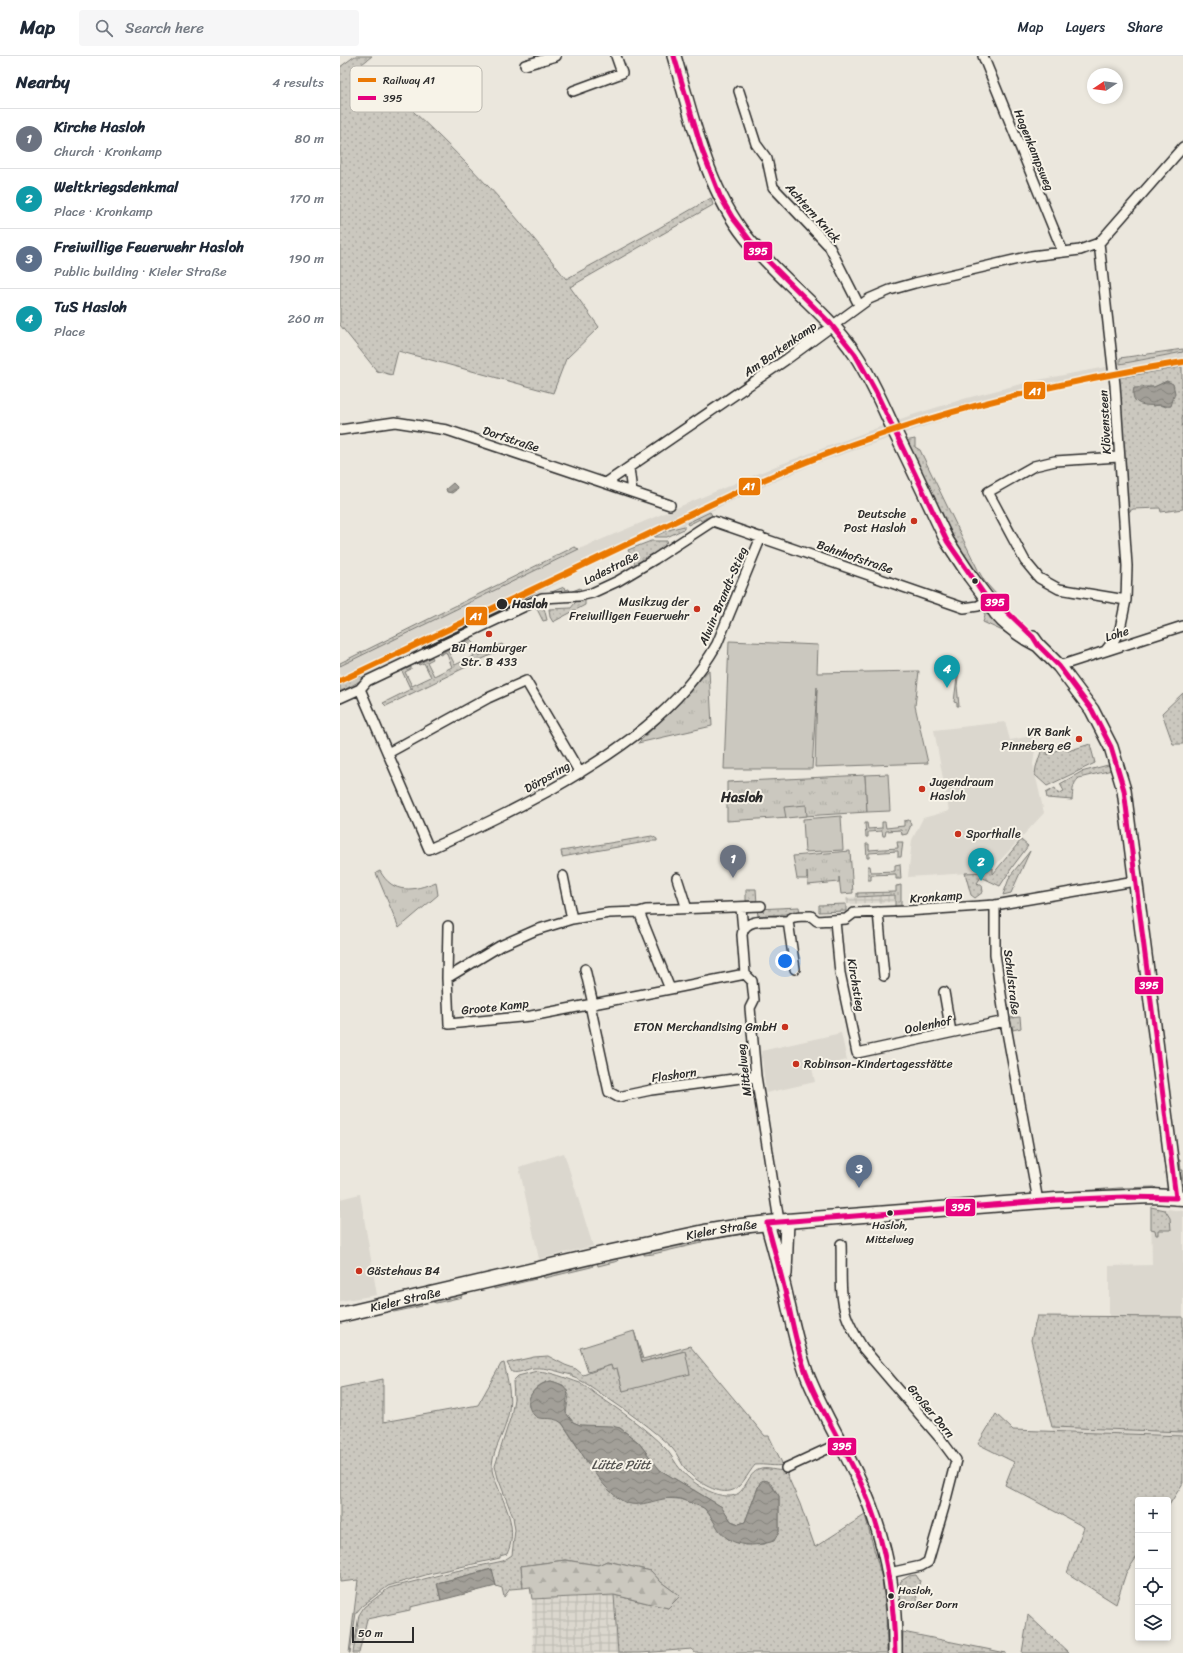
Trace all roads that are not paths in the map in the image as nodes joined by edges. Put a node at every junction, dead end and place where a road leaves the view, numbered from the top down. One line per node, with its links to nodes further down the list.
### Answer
1 (556, 56): 5 (street)
2 (616, 56): 6 (street)
3 (674, 56): 12 (main road)
4 (983, 56): 10 (street, Hagenkampsweg)
5 (525, 64)
6 (573, 90)
7 (739, 91): 11 (street, Achtern Knick)
8 (1183, 148): 9 (street)
9 (1099, 243): 10 (street, Am Barkenkamp); 14 (street, Klövensteen)
10 (1063, 252): 11 (street, Am Barkenkamp)
11 (859, 305): 12 (street, Am Barkenkamp)
12 (833, 326): 15 (street, Am Barkenkamp); 21 (main road)
13 (340, 430): 16 (street, Dorfstraße)
14 (1119, 457): 22 (street, Klövensteen); 22 (street)
15 (629, 468): 16 (street, Am Barkenkamp); 17 (street)
16 (606, 483): 17 (street, Dorfstraße)
17 (632, 492): 18 (street, Dorfstraße)
18 (670, 505)
19 (713, 521): 20 (street, Bahnhofstraße); 26 (street, Ladestraße)
20 (761, 537): 21 (street, Bahnhofstraße); 29 (street, Alwin-Brandt-Stieg)
21 (988, 600): 25 (main road)
22 (1126, 600): 24 (street, Klövensteen)
23 (1183, 626): 24 (street, Lohe)
24 (1106, 650): 25 (street, Lohe)
25 (1059, 666): 32 (main road)
26 (360, 689): 27 (street, Ladestraße); 28 (street, Dörpsring)
27 (340, 698)
28 (388, 753): 29 (street, Dörpsring); 29 (street, Dörpsring)
29 (580, 773)
30 (563, 876): 38 (street)
31 (677, 878): 35 (street)
32 (1135, 881): 33 (street); 56 (main road)
33 (995, 905): 37 (street, Kronkamp); 52 (street, Schulstraße)
34 (741, 908): 35 (street); 41 (street); 43 (street)
35 (687, 909): 36 (street)
36 (639, 912): 38 (street); 49 (street)
37 (878, 912): 40 (street, Kronkamp); 47 (street)
38 (572, 919): 48 (street)
39 (788, 921): 40 (street, Kronkamp); 41 (street, Kronkamp); 45 (street)
40 (835, 921): 54 (street, Kirchstieg)
41 (753, 922): 43 (street)
42 (448, 926): 48 (street, Groote Kamp)
43 (743, 930): 46 (street, Mittelweg)
44 (585, 969): 51 (street)
45 (795, 969)
46 (745, 974): 49 (street, Groote Kamp); 55 (street, Mittelweg)
47 (884, 976)
48 (447, 978): 51 (street, Groote Kamp)
49 (670, 989): 51 (street, Groote Kamp)
50 (944, 992): 53 (street)
51 (592, 1005): 55 (street, Flashorn)
52 (1005, 1021): 53 (street, Oolenhof); 57 (street, Schulstraße)
53 (951, 1032): 54 (street, Oolenhof)
54 (857, 1053)
55 (756, 1076): 58 (street, Mittelweg)
56 (1179, 1198): 57 (main road, Kieler Straße)
57 (1038, 1201): 58 (main road, Kieler Straße)
58 (778, 1222): 60 (main road); 60 (main road); 61 (main road, Kieler Straße)
59 (841, 1244): 64 (street, Großer Dorn)
60 (784, 1288): 62 (main road)
61 (340, 1315)
62 (840, 1443): 63 (street); 64 (main road)
63 (786, 1468)
64 (890, 1573): 65 (main road)
65 (895, 1653)

